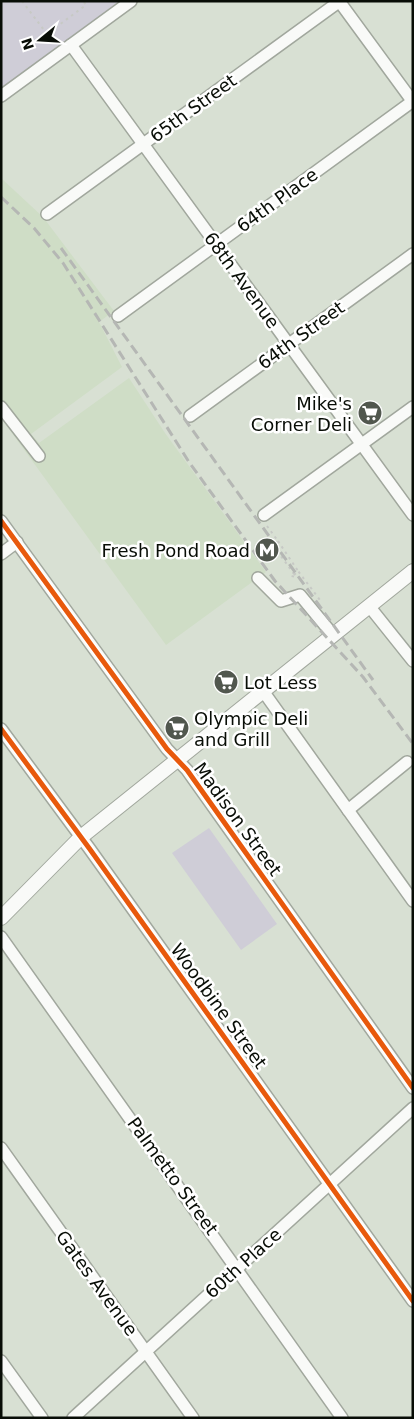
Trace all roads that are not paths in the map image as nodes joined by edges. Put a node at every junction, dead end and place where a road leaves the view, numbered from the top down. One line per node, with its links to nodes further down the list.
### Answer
1 (131, 1): 3 (street)
2 (339, 1): 5 (street); 6 (street, 65th Street)
3 (71, 45): 4 (street); 6 (street, 68th Avenue)
4 (1, 96)
5 (413, 101): 8 (street, 64th Place)
6 (144, 144): 7 (street, 65th Street); 8 (street, 68th Avenue)
7 (47, 214)
8 (216, 244): 10 (street, 64th Place); 11 (street, 68th Avenue)
9 (413, 254): 11 (street, 64th Street)
10 (118, 316)
11 (289, 344): 14 (street, 64th Street); 15 (street, 68th Avenue)
12 (1, 407): 16 (street)
13 (413, 407): 15 (street)
14 (190, 416)
15 (362, 444): 17 (street, 68th Avenue); 18 (street)
16 (39, 456)
17 (413, 515)
18 (264, 518)
19 (1, 521): 20 (street, Madison Street)
20 (17, 542): 21 (street); 29 (street, Madison Street)
21 (1, 554)
22 (413, 571): 24 (main road)
23 (258, 578): 25 (street)
24 (368, 606): 25 (main road); 26 (street)
25 (333, 635): 27 (main road)
26 (413, 661)
27 (263, 691): 29 (main road); 31 (street)
28 (1, 729): 32 (street, Woodbine Street)
29 (177, 760): 32 (main road); 36 (street, Madison Street)
30 (407, 762): 31 (street)
31 (348, 810): 33 (street)
32 (81, 837): 34 (main road); 39 (street, Woodbine Street)
33 (413, 901)
34 (1, 918)
35 (1, 936): 40 (street, Palmetto Street)
36 (413, 1088)
37 (413, 1108): 39 (street, 60th Place)
38 (1, 1148): 42 (street, Gates Avenue)
39 (330, 1184): 40 (street, 60th Place); 41 (street, Woodbine Street)
40 (238, 1268): 42 (street, 60th Place); 47 (street, Palmetto Street)
41 (413, 1301)
42 (146, 1351): 45 (street, 60th Place); 46 (street, Gates Avenue)
43 (1, 1361): 44 (street)
44 (42, 1418)
45 (73, 1418)
46 (193, 1418)
47 (342, 1418)

